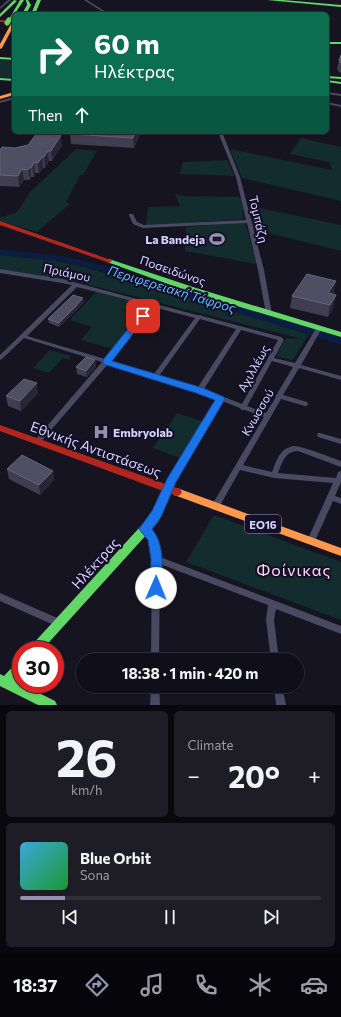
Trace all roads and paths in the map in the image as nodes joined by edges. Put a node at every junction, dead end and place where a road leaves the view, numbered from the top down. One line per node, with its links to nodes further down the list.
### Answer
1 (10, 0): 10 (street)
2 (17, 0): 16 (main road)
3 (26, 0): 11 (main road); 12 (main road); 13 (main road)
4 (39, 0): 14 (main road)
5 (84, 0): 15 (street)
6 (269, 0): 8 (main road)
7 (290, 0): 8 (main road)
8 (329, 5): 9 (main road)
9 (341, 6)
10 (0, 8)
11 (17, 12)
12 (19, 12)
13 (25, 12)
14 (34, 12)
15 (105, 12)
16 (0, 16)
17 (9, 22): 20 (main road)
18 (329, 43): 19 (main road)
19 (341, 43)
20 (0, 46): 21 (main road)
21 (12, 52)
22 (0, 55): 23 (main road)
23 (12, 56)
24 (0, 58): 25 (main road)
25 (12, 59)
26 (329, 77): 27 (main road)
27 (341, 78)
28 (0, 79): 29 (main road)
29 (12, 80)
30 (329, 81): 31 (main road)
31 (341, 83)
32 (0, 85): 33 (main road)
33 (12, 86)
34 (329, 86): 35 (main road)
35 (341, 88)
36 (329, 93): 38 (street)
37 (12, 94): 39 (main road)
38 (341, 95)
39 (0, 98)
40 (12, 99): 41 (street)
41 (0, 102)
42 (329, 103): 43 (street)
43 (341, 106)
44 (221, 134): 46 (street, Τομπάζη)
45 (131, 215): 46 (street)
46 (248, 221): 51 (street, Τομπάζη)
47 (0, 223): 51 (main road, Ποσειδώνος)
48 (0, 271): 49 (street, Πριάμου)
49 (76, 285): 50 (street, Πριάμου); 56 (street)
50 (152, 304): 52 (street, Πριάμου); 60 (street)
51 (269, 314): 54 (main road, Ποσειδώνος)
52 (199, 316): 53 (street, Πριάμου); 62 (street)
53 (240, 327): 57 (street, Πριάμου); 64 (street)
54 (318, 329): 55 (main road, Ποσειδώνος); 61 (street, Κνωσσού)
55 (341, 335)
56 (22, 336): 58 (street); 60 (street)
57 (281, 339): 59 (street, Αχιλλέως)
58 (0, 358)
59 (272, 359): 61 (street); 68 (street, Αχιλλέως)
60 (106, 362): 62 (street); 72 (street)
61 (296, 365): 63 (street); 65 (street, Κνωσσού)
62 (155, 377): 64 (street)
63 (341, 378)
64 (200, 390): 66 (street)
65 (278, 396): 67 (street); 69 (street, Κνωσσού)
66 (220, 399): 68 (street); 78 (street)
67 (305, 404)
68 (243, 408): 69 (street)
69 (267, 416): 75 (street, Κνωσσού)
70 (0, 428): 72 (main road, Εθνικής Αντιστάσεως / ΕΟ16)
71 (320, 435): 73 (street)
72 (37, 442): 78 (main road, Εθνικής Αντιστάσεως / ΕΟ16)
73 (341, 442)
74 (341, 464): 76 (street)
75 (238, 466): 76 (street); 81 (street, Κνωσσού)
76 (274, 475): 77 (street)
77 (339, 477): 79 (street)
78 (168, 490): 81 (main road, Εθνικής Αντιστάσεως / ΕΟ16); 82 (main road, Ηλέκτρας)
79 (331, 497): 80 (street); 83 (street)
80 (341, 501)
81 (215, 507): 83 (main road, Εθνικής Αντιστάσεως / ΕΟ16)
82 (145, 529): 85 (street); 88 (main road, Ηλέκτρας)
83 (311, 541): 84 (main road, Εθνικής Αντιστάσεως / ΕΟ16)
84 (341, 552)
85 (156, 559): 87 (street); 91 (street)
86 (0, 598): 88 (street)
87 (272, 604): 89 (street); 92 (street)
88 (59, 623): 90 (main road, Ηλέκτρας)
89 (341, 630)
90 (43, 641)
91 (155, 653)
92 (274, 653)
93 (12, 674): 94 (main road)
94 (3, 682): 97 (main road)
95 (155, 693): 98 (street)
96 (279, 693): 99 (street)
97 (44, 704)
98 (155, 705)
99 (281, 705)

